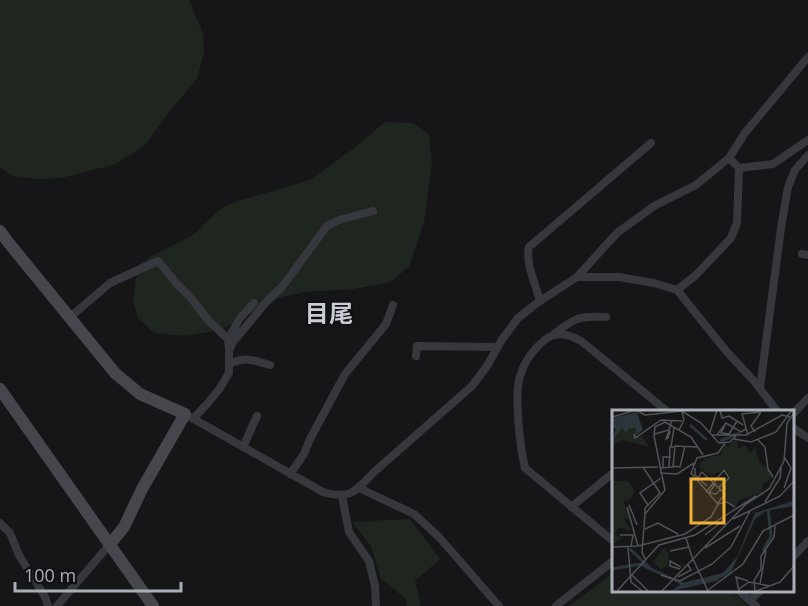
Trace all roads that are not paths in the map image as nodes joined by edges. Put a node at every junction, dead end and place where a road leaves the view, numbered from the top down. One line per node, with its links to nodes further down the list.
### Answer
1 (808, 57): 5 (street)
2 (808, 140): 6 (street)
3 (651, 143): 11 (street)
4 (808, 155): 23 (street)
5 (729, 158): 6 (street); 9 (street)
6 (739, 168): 10 (street)
7 (373, 211): 19 (street)
8 (0, 231): 15 (street)
9 (577, 277): 10 (street); 11 (street)
10 (677, 290): 23 (street)
11 (540, 301): 18 (street)
12 (254, 303): 17 (street)
13 (393, 305): 34 (street)
14 (606, 317): 16 (street)
15 (69, 318): 17 (street); 29 (street)
16 (554, 334): 26 (street); 38 (street)
17 (228, 339): 19 (street)
18 (498, 347): 20 (street); 36 (street)
19 (229, 351): 21 (street)
20 (416, 356)
21 (229, 364): 22 (street); 29 (street)
22 (270, 364)
23 (759, 388): 27 (street)
24 (0, 389): 42 (street)
25 (808, 398): 28 (street)
26 (666, 410)
27 (776, 410)
28 (793, 414)
29 (189, 416): 33 (street); 42 (street)
30 (257, 416): 33 (street)
31 (793, 428): 32 (street)
32 (808, 438)
33 (243, 447): 34 (street)
34 (290, 474): 37 (street)
35 (612, 474): 38 (street)
36 (358, 488): 37 (street); 51 (street)
37 (342, 496): 50 (street)
38 (571, 507): 40 (street)
39 (0, 523): 47 (street)
40 (612, 541)
41 (808, 541): 43 (street)
42 (110, 544): 48 (street); 49 (street)
43 (793, 557)
44 (612, 562): 52 (street)
45 (739, 591): 46 (street)
46 (753, 603)
47 (48, 606)
48 (57, 606)
49 (153, 606)
50 (376, 606)
51 (499, 606)
52 (556, 606)

